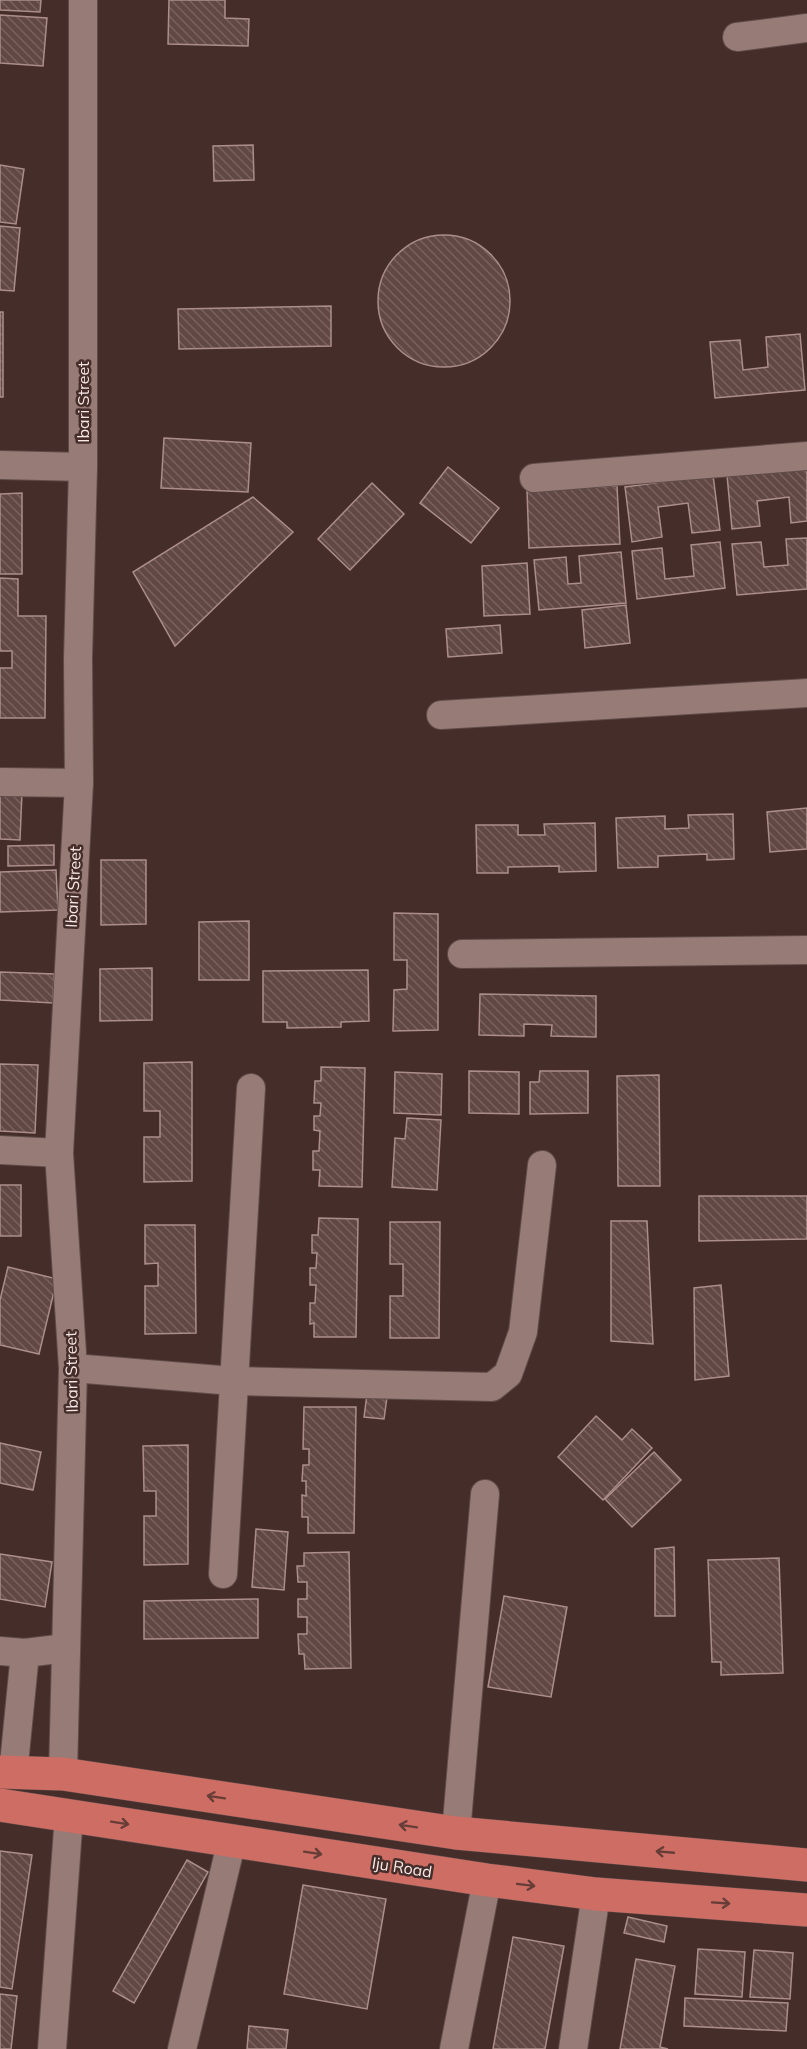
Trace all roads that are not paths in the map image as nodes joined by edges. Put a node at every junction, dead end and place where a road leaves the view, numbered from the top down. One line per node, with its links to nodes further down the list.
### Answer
1 (83, 0): 6 (street, Ibari Street)
2 (807, 28): 3 (street)
3 (736, 36)
4 (807, 456): 7 (street)
5 (0, 465): 6 (street)
6 (83, 467): 11 (street, Ibari Street)
7 (534, 478)
8 (807, 693): 9 (street)
9 (441, 715)
10 (0, 782): 11 (street)
11 (79, 783): 16 (street, Ibari Street)
12 (807, 950): 13 (street)
13 (462, 954)
14 (251, 1088): 19 (street)
15 (0, 1150): 16 (street)
16 (59, 1153): 18 (street, Ibari Street)
17 (542, 1165): 19 (street)
18 (73, 1368): 19 (street); 22 (street, Ibari Street)
19 (233, 1381): 21 (street)
20 (485, 1494): 29 (street)
21 (223, 1574)
22 (66, 1648): 23 (street); 26 (street, Ibari Street)
23 (12, 1652): 24 (street)
24 (8, 1732): 25 (street)
25 (6, 1773): 26 (main road)
26 (63, 1774): 29 (main road, one-way to 26)
27 (0, 1805): 28 (main road, Iju Road)
28 (69, 1815): 30 (main road, Iju Road, one-way to 30); 35 (street)
29 (456, 1833): 31 (main road, one-way to 29)
30 (232, 1840): 32 (main road, Iju Road, one-way to 32); 36 (street)
31 (807, 1865)
32 (488, 1880): 33 (main road, Iju Road, one-way to 33); 37 (street)
33 (596, 1894): 34 (main road, Iju Road, one-way to 34); 38 (street)
34 (807, 1910)
35 (52, 2049)
36 (182, 2049)
37 (454, 2049)
38 (573, 2049)

